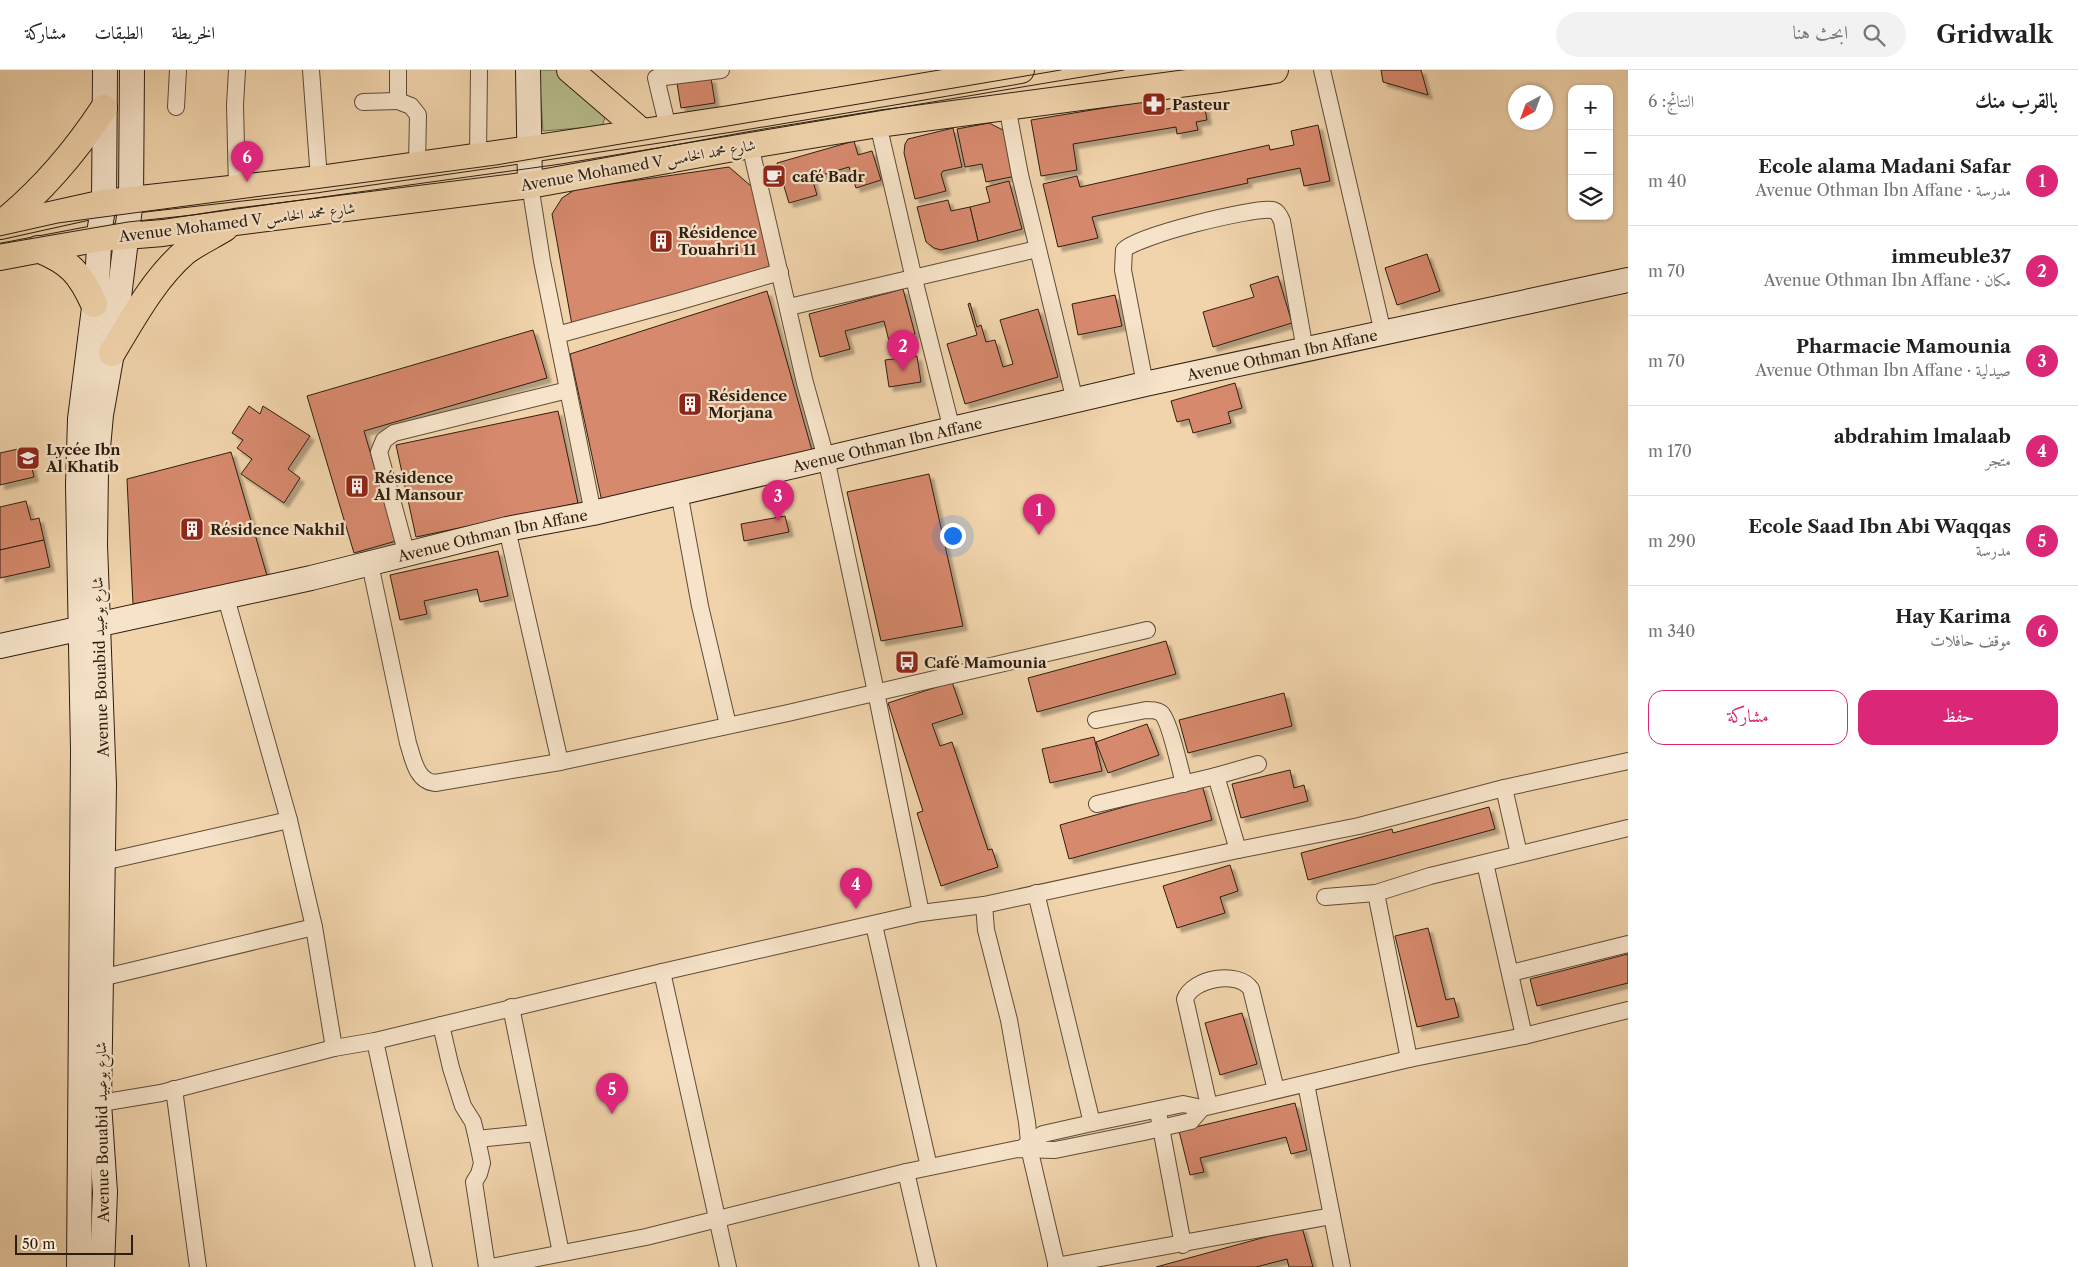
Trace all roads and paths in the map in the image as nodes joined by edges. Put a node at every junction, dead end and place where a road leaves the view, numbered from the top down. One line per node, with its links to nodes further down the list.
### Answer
1 (105, 70): 20 (street, Avenue Bouabid شارع بوعبيد)
2 (132, 70): 31 (street, Avenue Bouabid شارع بوعبيد)
3 (178, 70): 19 (street)
4 (237, 70): 30 (street)
5 (311, 70): 28 (street)
6 (398, 70): 16 (street)
7 (479, 70): 26 (street)
8 (528, 70): 25 (street)
9 (570, 70): 23 (main road)
10 (721, 70): 14 (street)
11 (1022, 70): 22 (main road, Avenue Mohamed V شارع محمد الخامس)
12 (1275, 70): 18 (main road, Avenue Mohamed V شارع محمد الخامس)
13 (1322, 70): 45 (street)
14 (676, 73): 15 (street)
15 (650, 74): 22 (street)
16 (398, 101): 17 (street); 27 (street)
17 (363, 102)
18 (1007, 106): 21 (main road, Avenue Mohamed V شارع محمد الخامس); 38 (street)
19 (176, 107)
20 (104, 108): 32 (street, Avenue Bouabid شارع بوعبيد); 34 (main road)
21 (878, 124): 24 (main road, Avenue Mohamed V شارع محمد الخامس); 41 (street)
22 (668, 128): 23 (main road, Avenue Mohamed V شارع محمد الخامس)
23 (641, 131): 25 (main road, Avenue Mohamed V شارع محمد الخامس)
24 (750, 145): 29 (main road, Avenue Mohamed V شارع محمد الخامس); 40 (street)
25 (530, 149): 26 (main road, Avenue Mohamed V شارع محمد الخامس); 29 (street)
26 (478, 155): 27 (main road, Avenue Mohamed V شارع محمد الخامس)
27 (417, 165): 28 (main road, Avenue Mohamed V شارع محمد الخامس)
28 (319, 180): 30 (main road, Avenue Mohamed V شارع محمد الخامس)
29 (530, 185): 33 (main road, Avenue Mohamed V شارع محمد الخامس); 46 (street)
30 (237, 189): 31 (main road, Avenue Mohamed V شارع محمد الخامس)
31 (131, 200): 32 (main road, Avenue Mohamed V شارع محمد الخامس); 35 (street, Avenue Bouabid شارع بوعبيد)
32 (104, 203): 34 (main road, Avenue Mohamed V شارع محمد الخامس); 36 (street, Avenue Bouabid شارع بوعبيد)
33 (235, 222): 35 (main road, Avenue Mohamed V شارع محمد الخامس); 48 (main road)
34 (0, 226)
35 (125, 237): 36 (main road, Avenue Mohamed V شارع محمد الخامس); 48 (street, Avenue Bouabid شارع بوعبيد)
36 (100, 238): 37 (main road, Avenue Mohamed V شارع محمد الخامس); 43 (street, Avenue Bouabid شارع بوعبيد)
37 (38, 249): 39 (main road, Avenue Mohamed V شارع محمد الخامس); 43 (main road)
38 (1038, 249): 41 (street); 51 (street)
39 (0, 257)
40 (780, 272): 44 (street); 46 (street)
41 (914, 279): 44 (street); 52 (street)
42 (1628, 280): 45 (street, Avenue Othman Ibn Affane)
43 (94, 304): 60 (street, Avenue Bouabid شارع بوعبيد)
44 (789, 307): 53 (street)
45 (1383, 333): 47 (street, Avenue Othman Ibn Affane)
46 (557, 335): 50 (street)
47 (1305, 350): 49 (street, Avenue Othman Ibn Affane); 49 (street)
48 (112, 353): 60 (street, Avenue Bouabid شارع بوعبيد)
49 (1145, 384): 51 (street, Avenue Othman Ibn Affane)
50 (568, 390): 55 (street); 57 (street)
51 (1075, 401): 52 (street, Avenue Othman Ibn Affane)
52 (952, 430): 53 (street, Avenue Othman Ibn Affane)
53 (826, 458): 54 (street, Avenue Othman Ibn Affane); 63 (street)
54 (679, 492): 55 (street, Avenue Othman Ibn Affane); 65 (street)
55 (593, 513): 56 (street, Avenue Othman Ibn Affane)
56 (506, 529): 57 (street, Avenue Othman Ibn Affane); 67 (street)
57 (407, 555): 58 (street, Avenue Othman Ibn Affane)
58 (370, 564): 59 (street, Avenue Othman Ibn Affane); 67 (street)
59 (226, 598): 60 (street, Avenue Othman Ibn Affane); 73 (street)
60 (90, 627): 62 (street, Avenue Othman Ibn Affane); 77 (street, Avenue Bouabid شارع بوعبيد); 100 (street, Avenue Bouabid شارع بوعبيد)
61 (1147, 630): 63 (street)
62 (0, 646)
63 (876, 692): 65 (street); 83 (street)
64 (1096, 720): 70 (street)
65 (728, 725): 67 (street)
66 (1628, 761): 71 (street)
67 (560, 762)
68 (1258, 764): 69 (street)
69 (1216, 776): 70 (street); 75 (street)
70 (1184, 784): 72 (street)
71 (1504, 788): 75 (street); 76 (street)
72 (1097, 804)
73 (289, 820): 77 (street); 85 (street)
74 (1628, 828): 76 (street)
75 (1238, 850): 79 (street)
76 (1519, 854): 78 (street)
77 (103, 862): 89 (street, Avenue Bouabid شارع بوعبيد)
78 (1486, 862): 80 (street); 88 (street)
79 (1036, 893): 82 (street); 103 (street)
80 (1376, 893): 81 (street); 96 (street)
81 (1325, 897)
82 (984, 905): 83 (street); 107 (street)
83 (921, 913): 84 (street)
84 (874, 925): 87 (street); 108 (street)
85 (314, 927): 89 (street); 95 (street)
86 (1628, 944): 88 (street)
87 (662, 972): 90 (street); 111 (street)
88 (1511, 972): 93 (street)
89 (101, 978): 100 (street, Avenue Bouabid شارع بوعبيد)
90 (511, 1008): 92 (street); 105 (street)
91 (1628, 1010): 93 (street)
92 (441, 1025): 94 (street); 106 (street)
93 (1524, 1036): 96 (street)
94 (375, 1041): 95 (street); 117 (street)
95 (334, 1048): 98 (street)
96 (1409, 1059): 97 (street)
97 (1306, 1084): 99 (street); 110 (street)
98 (174, 1089): 100 (street); 116 (street)
99 (1276, 1090): 101 (street); 101 (street)
100 (90, 1104): 114 (street, Avenue Bouabid شارع بوعبيد); 115 (street, Avenue Bouabid شارع بوعبيد)
101 (1206, 1107): 102 (street); 104 (street)
102 (1158, 1110): 103 (street); 104 (street)
103 (1092, 1123): 107 (street)
104 (1160, 1128): 107 (street); 112 (street)
105 (536, 1132): 106 (street); 113 (street)
106 (477, 1139): 118 (street)
107 (1027, 1147): 108 (street); 121 (street)
108 (929, 1167): 109 (street)
109 (906, 1172): 111 (street); 120 (street)
110 (1332, 1216): 112 (street); 122 (street)
111 (716, 1219): 113 (street); 119 (street)
112 (1183, 1244): 121 (street)
113 (561, 1253): 118 (street)
114 (79, 1267)
115 (102, 1267)
116 (198, 1267)
117 (424, 1267)
118 (489, 1267)
119 (728, 1267)
120 (928, 1267)
121 (1056, 1267)
122 (1342, 1267)

